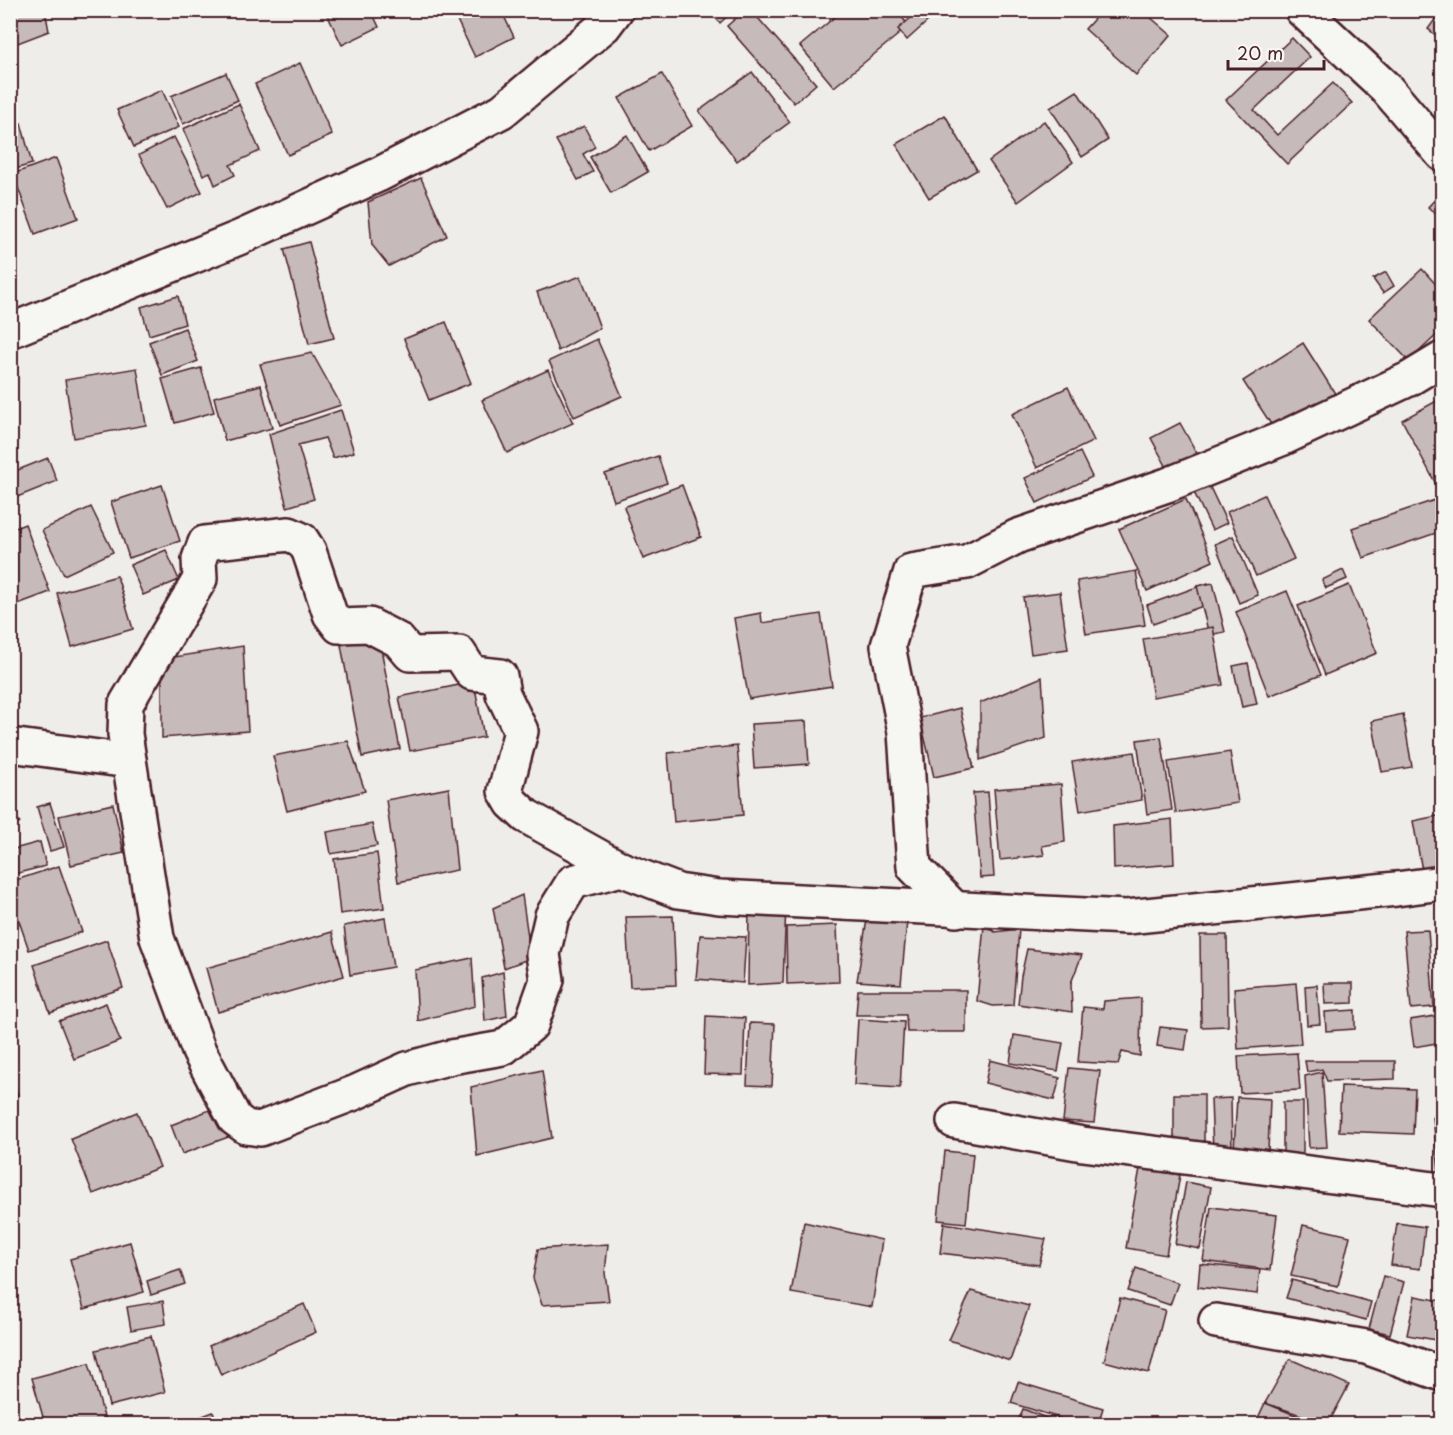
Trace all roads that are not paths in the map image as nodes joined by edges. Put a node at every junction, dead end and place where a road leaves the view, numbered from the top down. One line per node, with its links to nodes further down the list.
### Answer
1 (615, 10): 4 (street)
2 (1302, 10): 3 (street)
3 (1443, 154)
4 (10, 331)
5 (1443, 359): 10 (street)
6 (10, 745): 7 (street)
7 (129, 761): 8 (street); 8 (street)
8 (621, 869): 10 (street)
9 (1443, 883): 10 (street)
10 (956, 910)
11 (954, 1121): 12 (street)
12 (1443, 1190)
13 (1216, 1321): 14 (street)
14 (1443, 1374)

